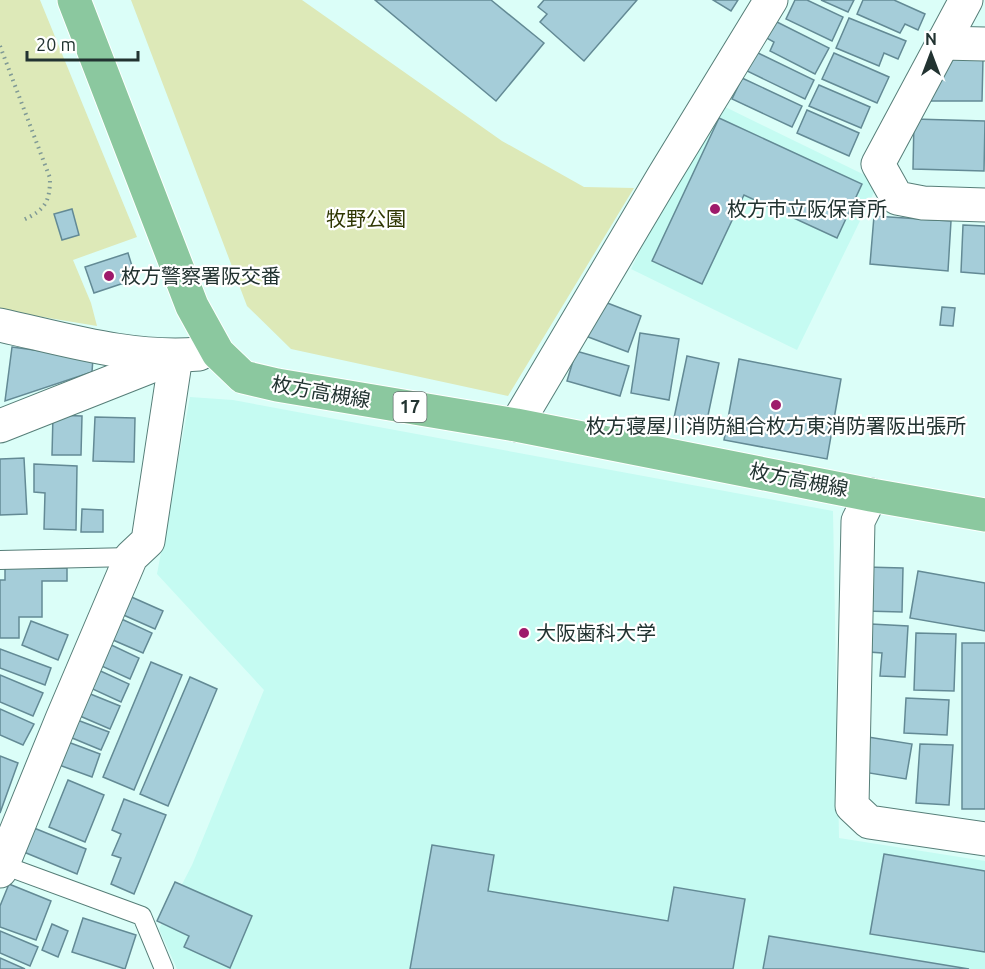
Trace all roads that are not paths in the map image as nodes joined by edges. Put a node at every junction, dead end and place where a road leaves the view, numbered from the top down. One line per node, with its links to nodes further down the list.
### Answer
1 (74, 0): 8 (main road, 枚方高槻線 / 17)
2 (771, 0): 10 (street)
3 (966, 0): 4 (street)
4 (942, 43): 5 (street); 6 (street)
5 (985, 44)
6 (985, 205)
7 (0, 325): 9 (street)
8 (218, 353): 9 (street); 10 (main road, 枚方高槻線 / 17)
9 (176, 356): 11 (street); 14 (street)
10 (516, 425): 12 (main road, 枚方高槻線 / 17)
11 (0, 426)
12 (871, 495): 13 (main road, 枚方高槻線 / 17); 16 (street)
13 (985, 515)
14 (131, 557): 15 (lane); 17 (street)
15 (0, 560)
16 (985, 839)
17 (1, 867): 18 (lane)
18 (164, 969)

